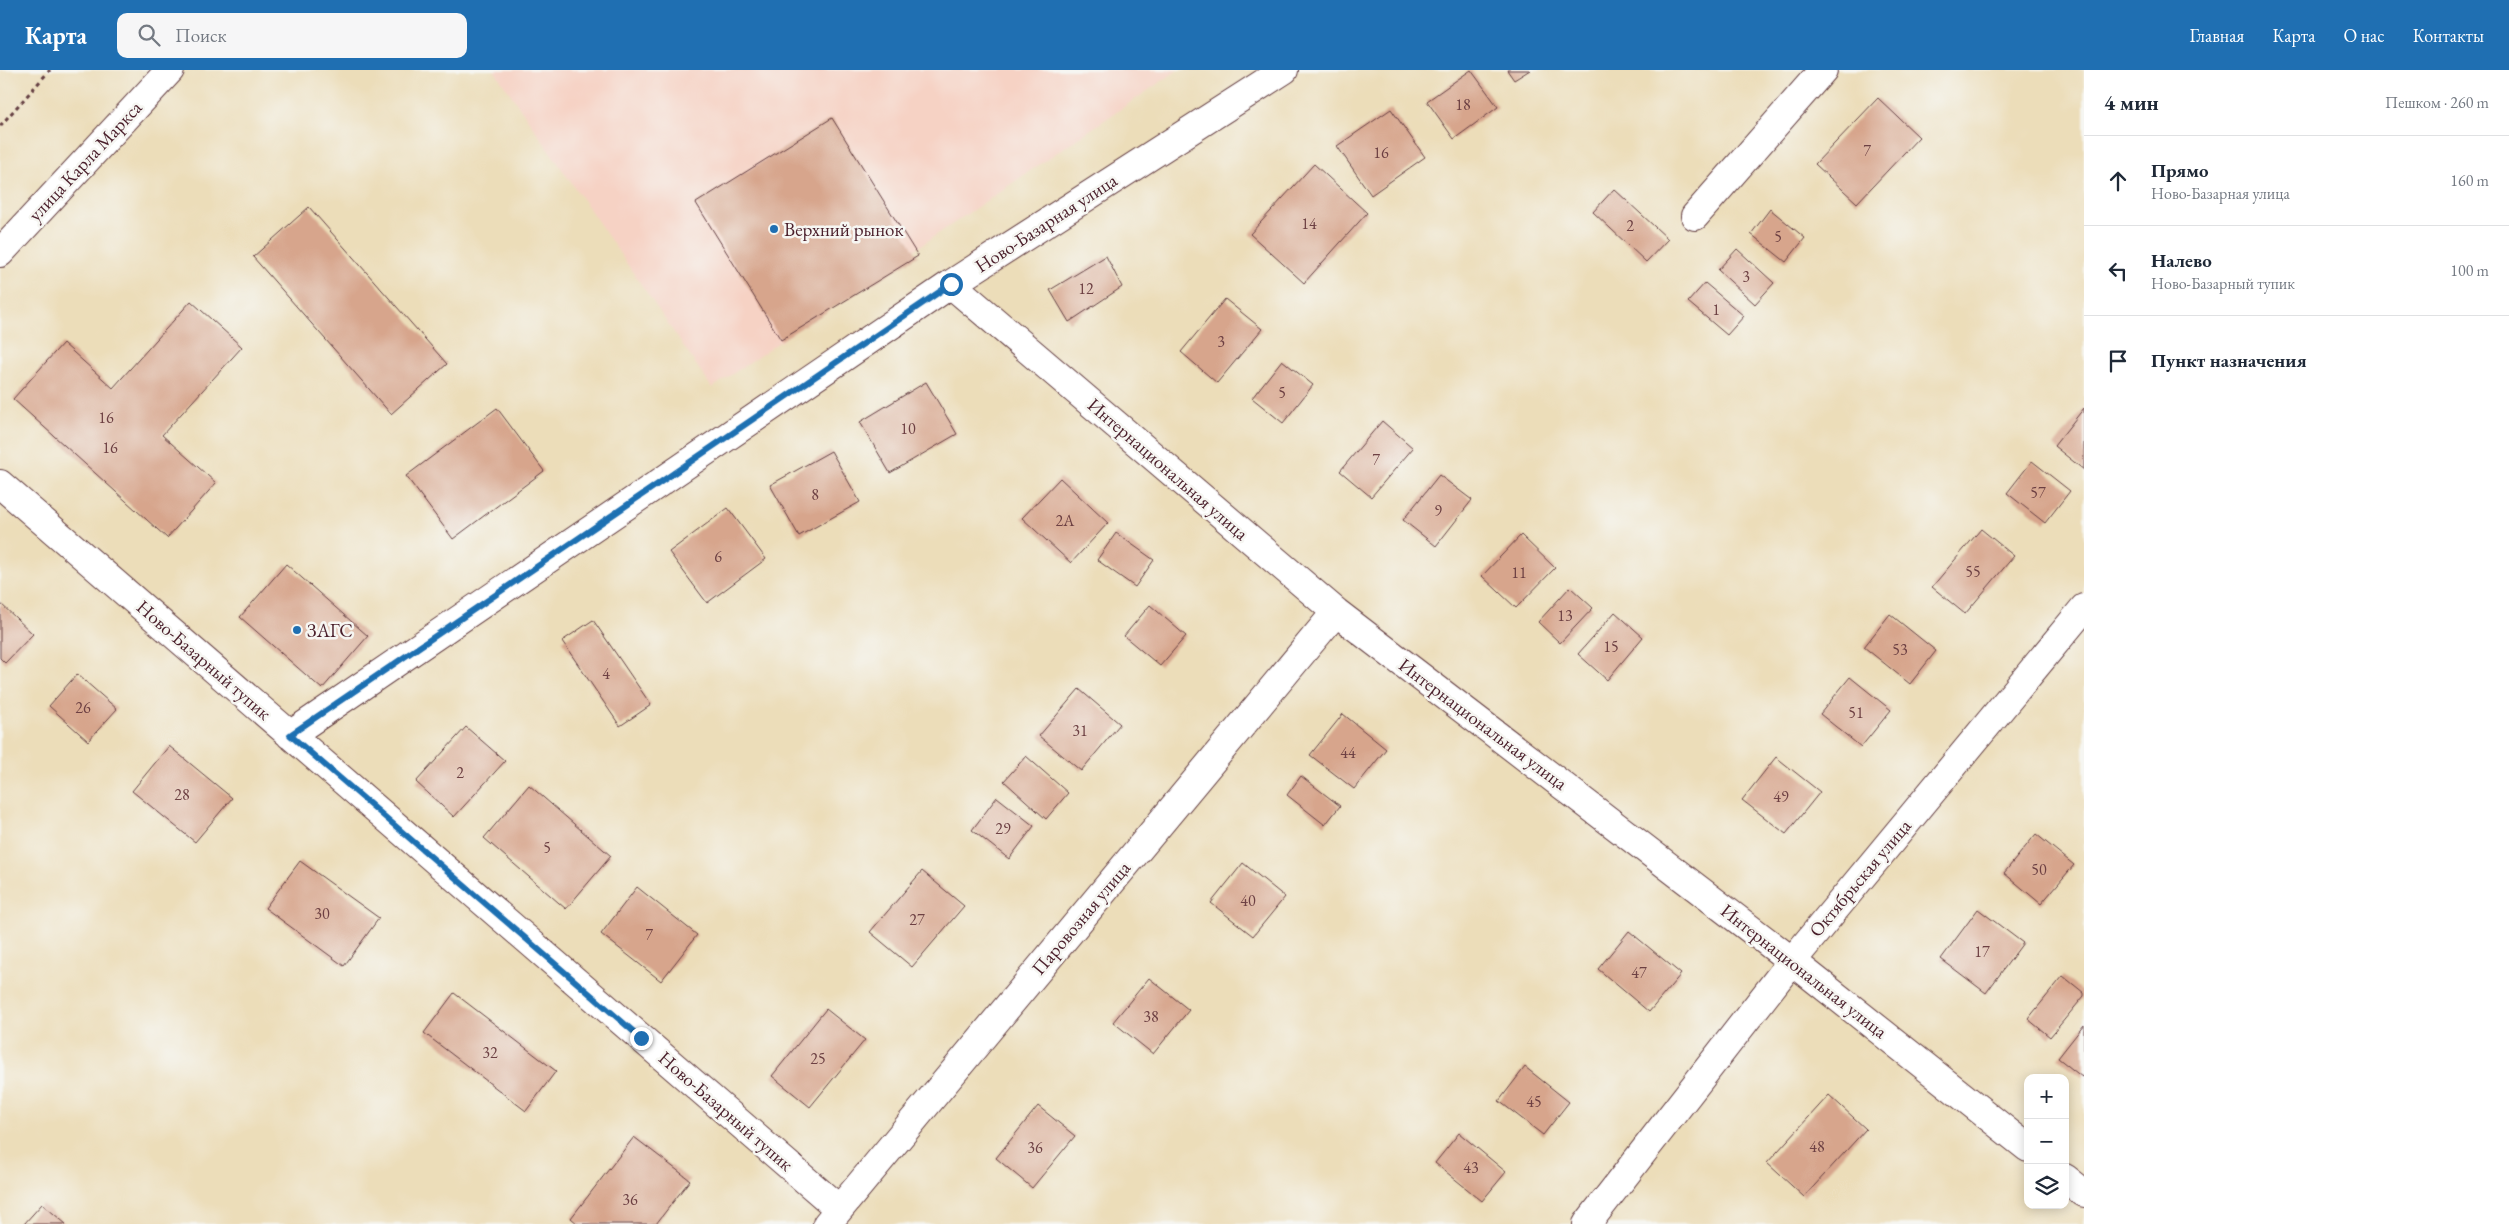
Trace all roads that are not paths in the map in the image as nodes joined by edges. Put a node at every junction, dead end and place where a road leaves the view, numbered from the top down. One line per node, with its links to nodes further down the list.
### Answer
1 (170, 70): 5 (street, улица Карла Маркса)
2 (1284, 70): 6 (street, Ново-Базарная улица)
3 (1823, 70): 4 (street)
4 (1695, 216)
5 (0, 253)
6 (951, 284): 9 (street, Интернациональная улица); 10 (street, Ново-Базарная улица)
7 (0, 484): 10 (street, Ново-Базарный тупик)
8 (2084, 608): 11 (street, Октябрьская улица)
9 (1336, 612): 11 (street, Интернациональная улица); 15 (street, Паровозная улица)
10 (290, 735): 15 (street, Ново-Базарный тупик)
11 (1792, 961): 12 (street, Интернациональная улица); 16 (street, Октябрьская улица)
12 (2024, 1145)
13 (2069, 1181): 14 (street)
14 (2084, 1193)
15 (833, 1216)
16 (1587, 1224)

